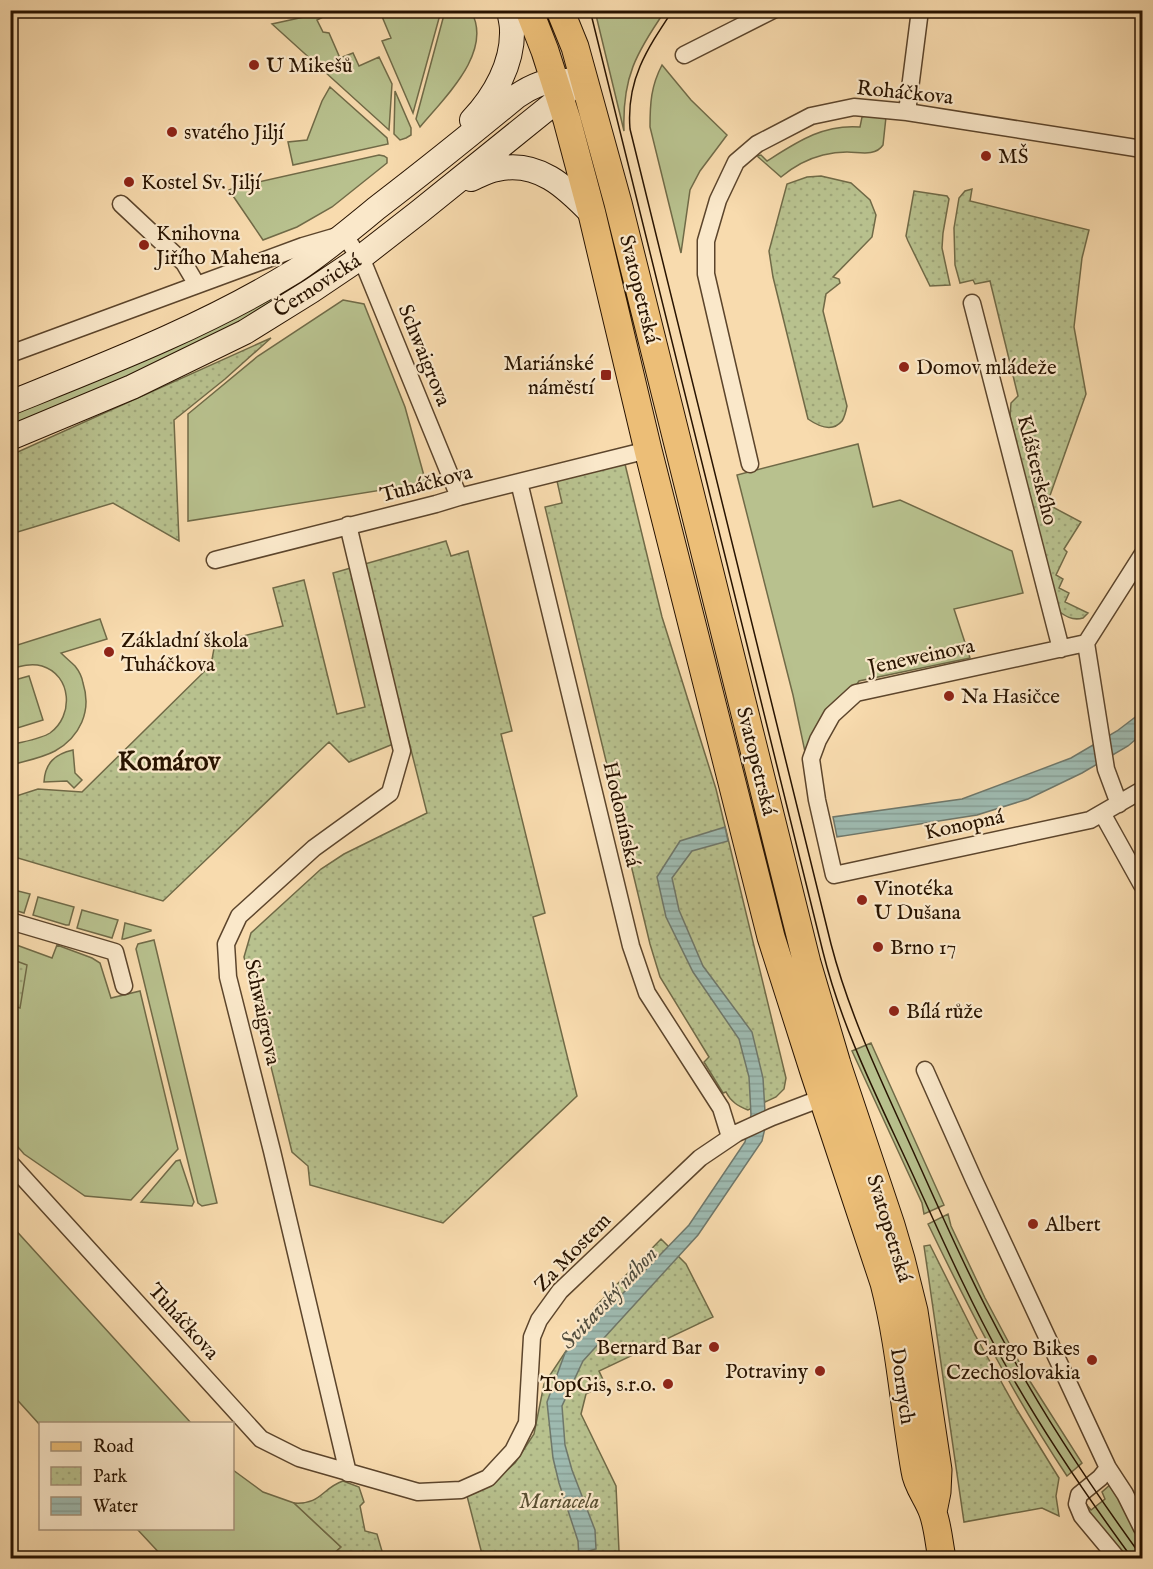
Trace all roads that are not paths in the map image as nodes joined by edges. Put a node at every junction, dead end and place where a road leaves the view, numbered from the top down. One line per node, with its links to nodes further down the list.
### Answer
1 (509, 10): 10 (main road)
2 (529, 10): 7 (main road, Svatopetrská)
3 (560, 10): 7 (main road, Svatopetrská)
4 (773, 10): 6 (street)
5 (920, 10): 8 (street)
6 (684, 55)
7 (571, 84): 10 (main road); 11 (main road, Černovická); 13 (main road, Svatopetrská); 38 (main road, Svatopetrská)
8 (907, 112): 9 (street, Roháčkova); 22 (street, Roháčkova)
9 (1143, 149)
10 (429, 168): 14 (main road, Černovická)
11 (452, 186): 13 (main road); 15 (main road, Černovická)
12 (121, 204): 16 (street)
13 (592, 214): 21 (main road, Svatopetrská)
14 (344, 234): 15 (street, Schwaigrova); 16 (street, Černovická); 19 (main road, Černovická)
15 (360, 258): 20 (main road, Černovická); 24 (street, Schwaigrova)
16 (197, 285): 18 (street, Černovická)
17 (972, 303): 29 (street, Klášterského)
18 (10, 354)
19 (10, 403)
20 (10, 438)
21 (648, 450): 23 (street, Tuháčkova); 38 (main road, Svatopetrská)
22 (750, 464)
23 (519, 482): 24 (street, Tuháčkova); 39 (street, Hodonínská)
24 (459, 497): 25 (street, Tuháčkova)
25 (348, 525): 27 (street, Tuháčkova); 43 (street, Schwaigrova)
26 (1143, 555): 28 (street)
27 (214, 560)
28 (1086, 643): 29 (street, Jeneweinova); 31 (street)
29 (1061, 649): 33 (street, Jeneweinova)
30 (1143, 790): 31 (street, Konopná)
31 (1119, 804): 32 (street, Konopná)
32 (1102, 813): 33 (street, Konopná); 34 (street)
33 (834, 875)
34 (1143, 885)
35 (10, 921): 36 (street)
36 (124, 986)
37 (925, 1070): 42 (street)
38 (834, 1094): 39 (street, Za Mostem); 41 (main road, Svatopetrská); 44 (main road, Svatopetrská)
39 (733, 1135): 43 (street, Za Mostem)
40 (10, 1163): 43 (street, Tuháčkova)
41 (862, 1214): 44 (main road, Dornych)
42 (1108, 1468): 45 (street); 47 (street)
43 (348, 1473)
44 (933, 1512): 46 (main road, Dornych)
45 (1143, 1528)
46 (942, 1558)
47 (1117, 1558)

